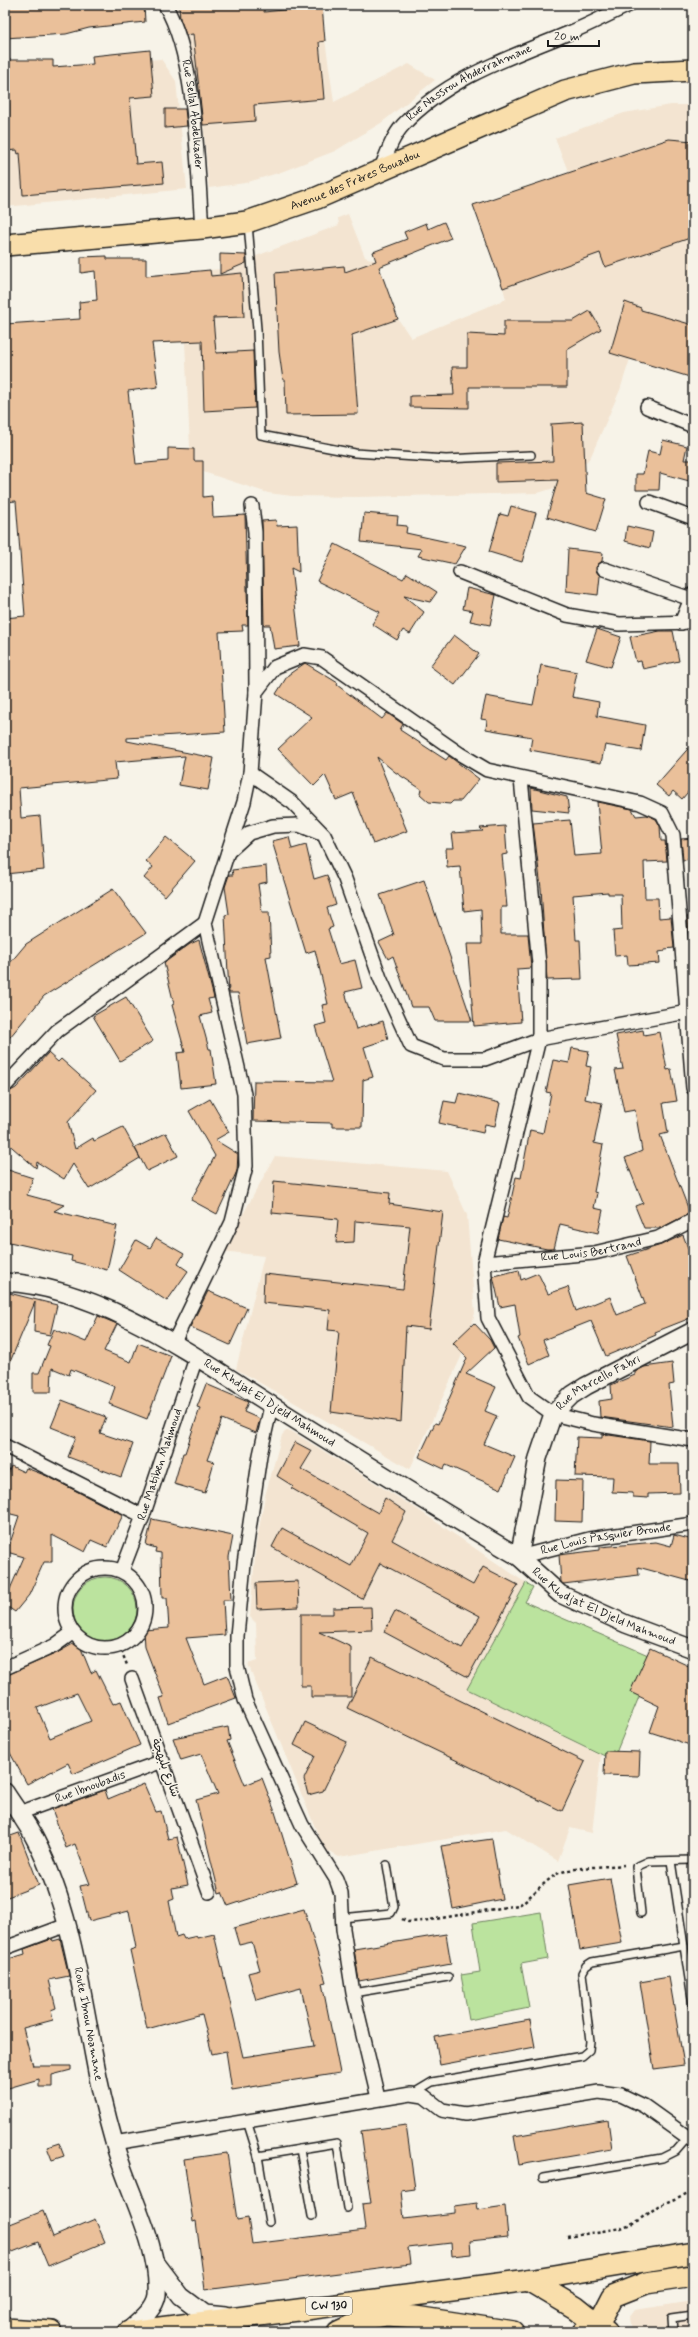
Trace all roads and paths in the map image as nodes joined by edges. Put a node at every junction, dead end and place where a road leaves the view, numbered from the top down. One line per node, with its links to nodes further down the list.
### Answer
1 (166, 5): 6 (street, Rue Sellal Abdelkader)
2 (629, 5): 4 (street, Rue Nassrou Abderrahmane)
3 (693, 70): 4 (main road, Avenue des Frères Bouadou)
4 (380, 171): 5 (main road, Avenue des Frères Bouadou)
5 (247, 222): 6 (main road, Avenue des Frères Bouadou); 10 (lane)
6 (202, 228): 7 (main road, Avenue des Frères Bouadou)
7 (5, 245)
8 (646, 407): 9 (street)
9 (693, 426)
10 (531, 455)
11 (649, 502): 13 (street)
12 (252, 506): 18 (street)
13 (693, 518)
14 (604, 569): 16 (street)
15 (460, 572): 17 (street)
16 (692, 596): 17 (street)
17 (687, 623)
18 (256, 692): 19 (street); 20 (street)
19 (250, 773): 21 (street); 22 (street)
20 (521, 779): 24 (street); 25 (street)
21 (324, 836): 22 (street); 25 (street)
22 (228, 852): 23 (street)
23 (205, 923): 26 (street); 32 (street)
24 (689, 1012): 25 (street); 27 (street)
25 (539, 1040): 29 (street)
26 (5, 1086)
27 (693, 1088)
28 (693, 1220): 29 (street, Rue Louis Bertrand)
29 (484, 1264): 35 (street)
30 (5, 1282): 32 (street, Rue Khdjat El Djeld Mahmoud)
31 (693, 1331): 35 (street, Rue Marcello Fabri)
32 (173, 1344): 33 (street, Rue Khdjat El Djeld Mahmoud)
33 (196, 1358): 34 (street, Rue Khdjat El Djeld Mahmoud); 38 (street, Rue Matiben Mahmoud)
34 (271, 1406): 40 (street, Rue Khdjat El Djeld Mahmoud); 57 (street)
35 (553, 1414): 36 (street); 40 (street, Rue Marcello Fabri)
36 (693, 1440)
37 (5, 1446): 38 (street)
38 (143, 1516): 41 (street, Rue Matiben Mahmoud)
39 (693, 1524): 40 (street, Rue Louis Pasquier Bronde)
40 (519, 1557): 44 (street, Rue Khodjat El Djeld Mahmoud)
41 (122, 1571): 42 (street); 43 (street)
42 (72, 1633): 43 (street); 45 (street)
43 (119, 1645): 46 (path)
44 (693, 1649)
45 (5, 1668)
46 (132, 1679): 47 (street, شارع بلبهجة)
47 (163, 1761): 49 (street, Rue Ibnoubadis); 54 (street, شارع بلبهجة)
48 (5, 1792): 49 (street, Route Ibnou Noamane)
49 (19, 1813): 58 (street, Route Ibnou Noamane)
50 (693, 1860): 51 (lane)
51 (671, 1861): 52 (lane); 59 (lane)
52 (642, 1863): 55 (path); 56 (lane)
53 (387, 1865): 55 (lane)
54 (209, 1892)
55 (391, 1913): 57 (lane)
56 (641, 1913)
57 (342, 1918): 62 (street)
58 (67, 1925): 60 (street); 68 (street, Route Ibnou Noamane)
59 (684, 1946): 63 (lane); 64 (lane)
60 (5, 1948)
61 (448, 1977): 62 (lane)
62 (353, 1993): 65 (street)
63 (693, 2005)
64 (411, 2094): 65 (street); 67 (street)
65 (378, 2098): 66 (street)
66 (247, 2121): 68 (street); 70 (lane)
67 (690, 2139): 71 (lane)
68 (114, 2143): 78 (street, Route Ibnou Noamane)
69 (300, 2149): 70 (lane); 73 (lane); 74 (lane)
70 (258, 2156): 75 (lane)
71 (543, 2178)
72 (693, 2191): 76 (path)
73 (347, 2208)
74 (312, 2216)
75 (269, 2222)
76 (567, 2237)
77 (693, 2253): 80 (main road, CW 130)
78 (156, 2263): 82 (street); 86 (street)
79 (693, 2276): 84 (main road)
80 (529, 2280): 82 (main road, CW 130); 84 (highway)
81 (693, 2315): 89 (lane)
82 (243, 2318): 86 (main road, CW 130)
83 (5, 2329): 85 (main road)
84 (596, 2330)
85 (52, 2332)
86 (128, 2332)
87 (338, 2332): 88 (main road, CW 130)
88 (513, 2332)
89 (673, 2332)

